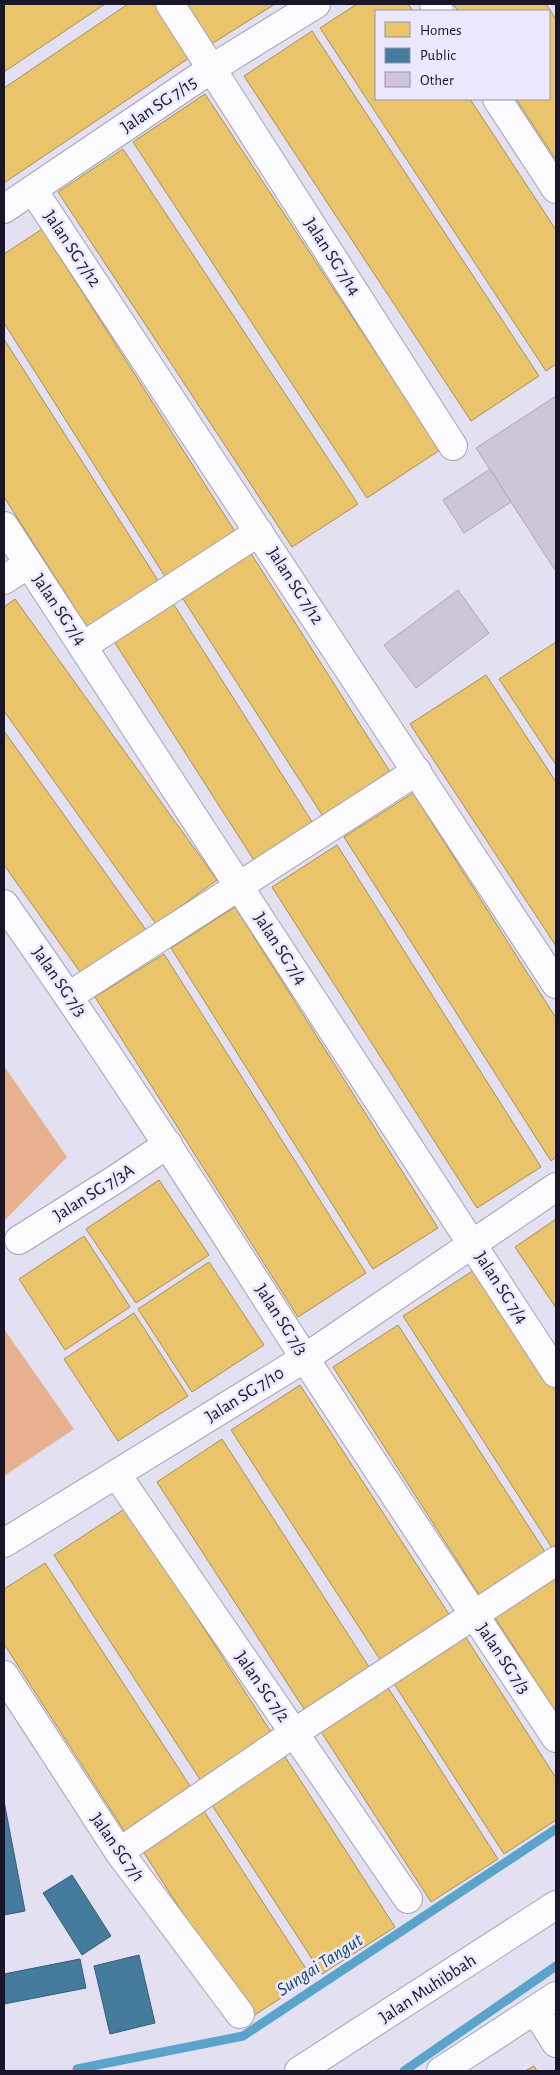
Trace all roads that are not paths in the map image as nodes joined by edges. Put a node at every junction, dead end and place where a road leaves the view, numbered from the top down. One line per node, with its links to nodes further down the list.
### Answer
1 (170, 4): 3 (street, Jalan SG 7/14)
2 (316, 4): 3 (street, Jalan SG 7/15)
3 (212, 69): 6 (street, Jalan SG 7/15); 8 (street, Jalan SG 7/14)
4 (498, 100): 5 (street)
5 (556, 189)
6 (33, 190): 7 (street, Jalan SG 7/15); 10 (street, Jalan SG 7/12)
7 (4, 209)
8 (453, 446)
9 (4, 526): 11 (street, Jalan SG 7/4)
10 (259, 532): 13 (street); 14 (street, Jalan SG 7/12)
11 (28, 564): 12 (street); 13 (street, Jalan SG 7/4)
12 (4, 580)
13 (83, 646): 15 (street, Jalan SG 7/4)
14 (417, 771): 15 (street); 17 (street, Jalan SG 7/12)
15 (239, 886): 18 (street); 22 (street, Jalan SG 7/4)
16 (4, 904): 18 (street, Jalan SG 7/3)
17 (556, 984)
18 (69, 996): 19 (street, Jalan SG 7/3)
19 (168, 1144): 21 (street, Jalan SG 7/3A); 23 (street, Jalan SG 7/3)
20 (556, 1187): 22 (street, Jalan SG 7/10)
21 (19, 1240)
22 (472, 1243): 23 (street, Jalan SG 7/10); 24 (street, Jalan SG 7/4)
23 (305, 1358): 25 (street, Jalan SG 7/10); 28 (street, Jalan SG 7/3)
24 (556, 1373)
25 (117, 1475): 26 (street, Jalan SG 7/10); 30 (street, Jalan SG 7/2)
26 (4, 1543)
27 (556, 1561): 28 (street)
28 (474, 1615): 30 (street); 31 (street, Jalan SG 7/3)
29 (4, 1675): 32 (street, Jalan SG 7/1)
30 (294, 1733): 32 (street); 33 (street, Jalan SG 7/2)
31 (556, 1738)
32 (119, 1852): 36 (street, Jalan SG 7/1)
33 (408, 1899)
34 (556, 1905): 38 (street, Jalan Muhibbah)
35 (546, 2003): 37 (street); 40 (street)
36 (240, 2014)
37 (556, 2043)
38 (327, 2064): 39 (street, Jalan Muhibbah)
39 (299, 2071)
40 (441, 2071)

